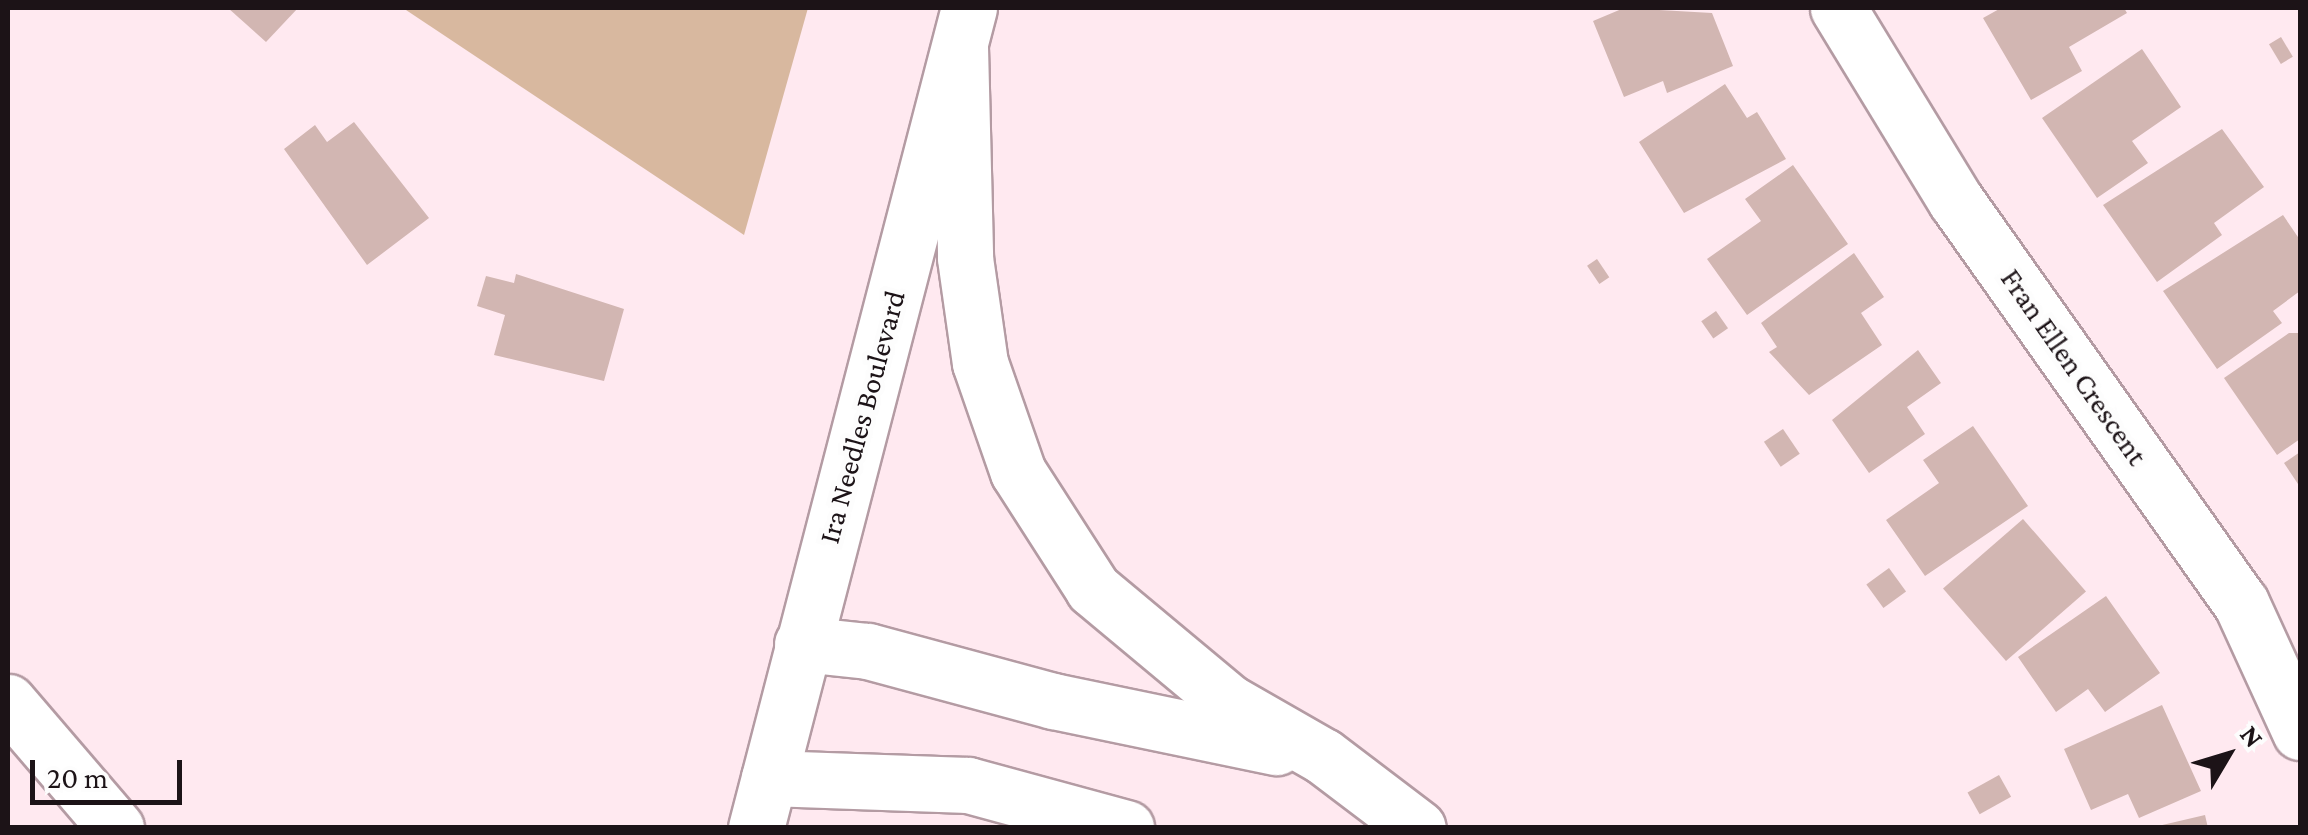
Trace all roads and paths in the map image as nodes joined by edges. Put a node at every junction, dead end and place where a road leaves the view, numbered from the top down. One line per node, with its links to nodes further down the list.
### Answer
1 (1838, 8): 5 (main road, Fran Ellen Crescent)
2 (964, 27): 3 (main road, Ira Needles Boulevard); 6 (main road)
3 (802, 644): 6 (main road); 7 (main road, Ira Needles Boulevard)
4 (8, 702): 8 (main road)
5 (2300, 732)
6 (1323, 756): 10 (main road)
7 (762, 803): 9 (main road)
8 (116, 828)
9 (1126, 828)
10 (1418, 828)

